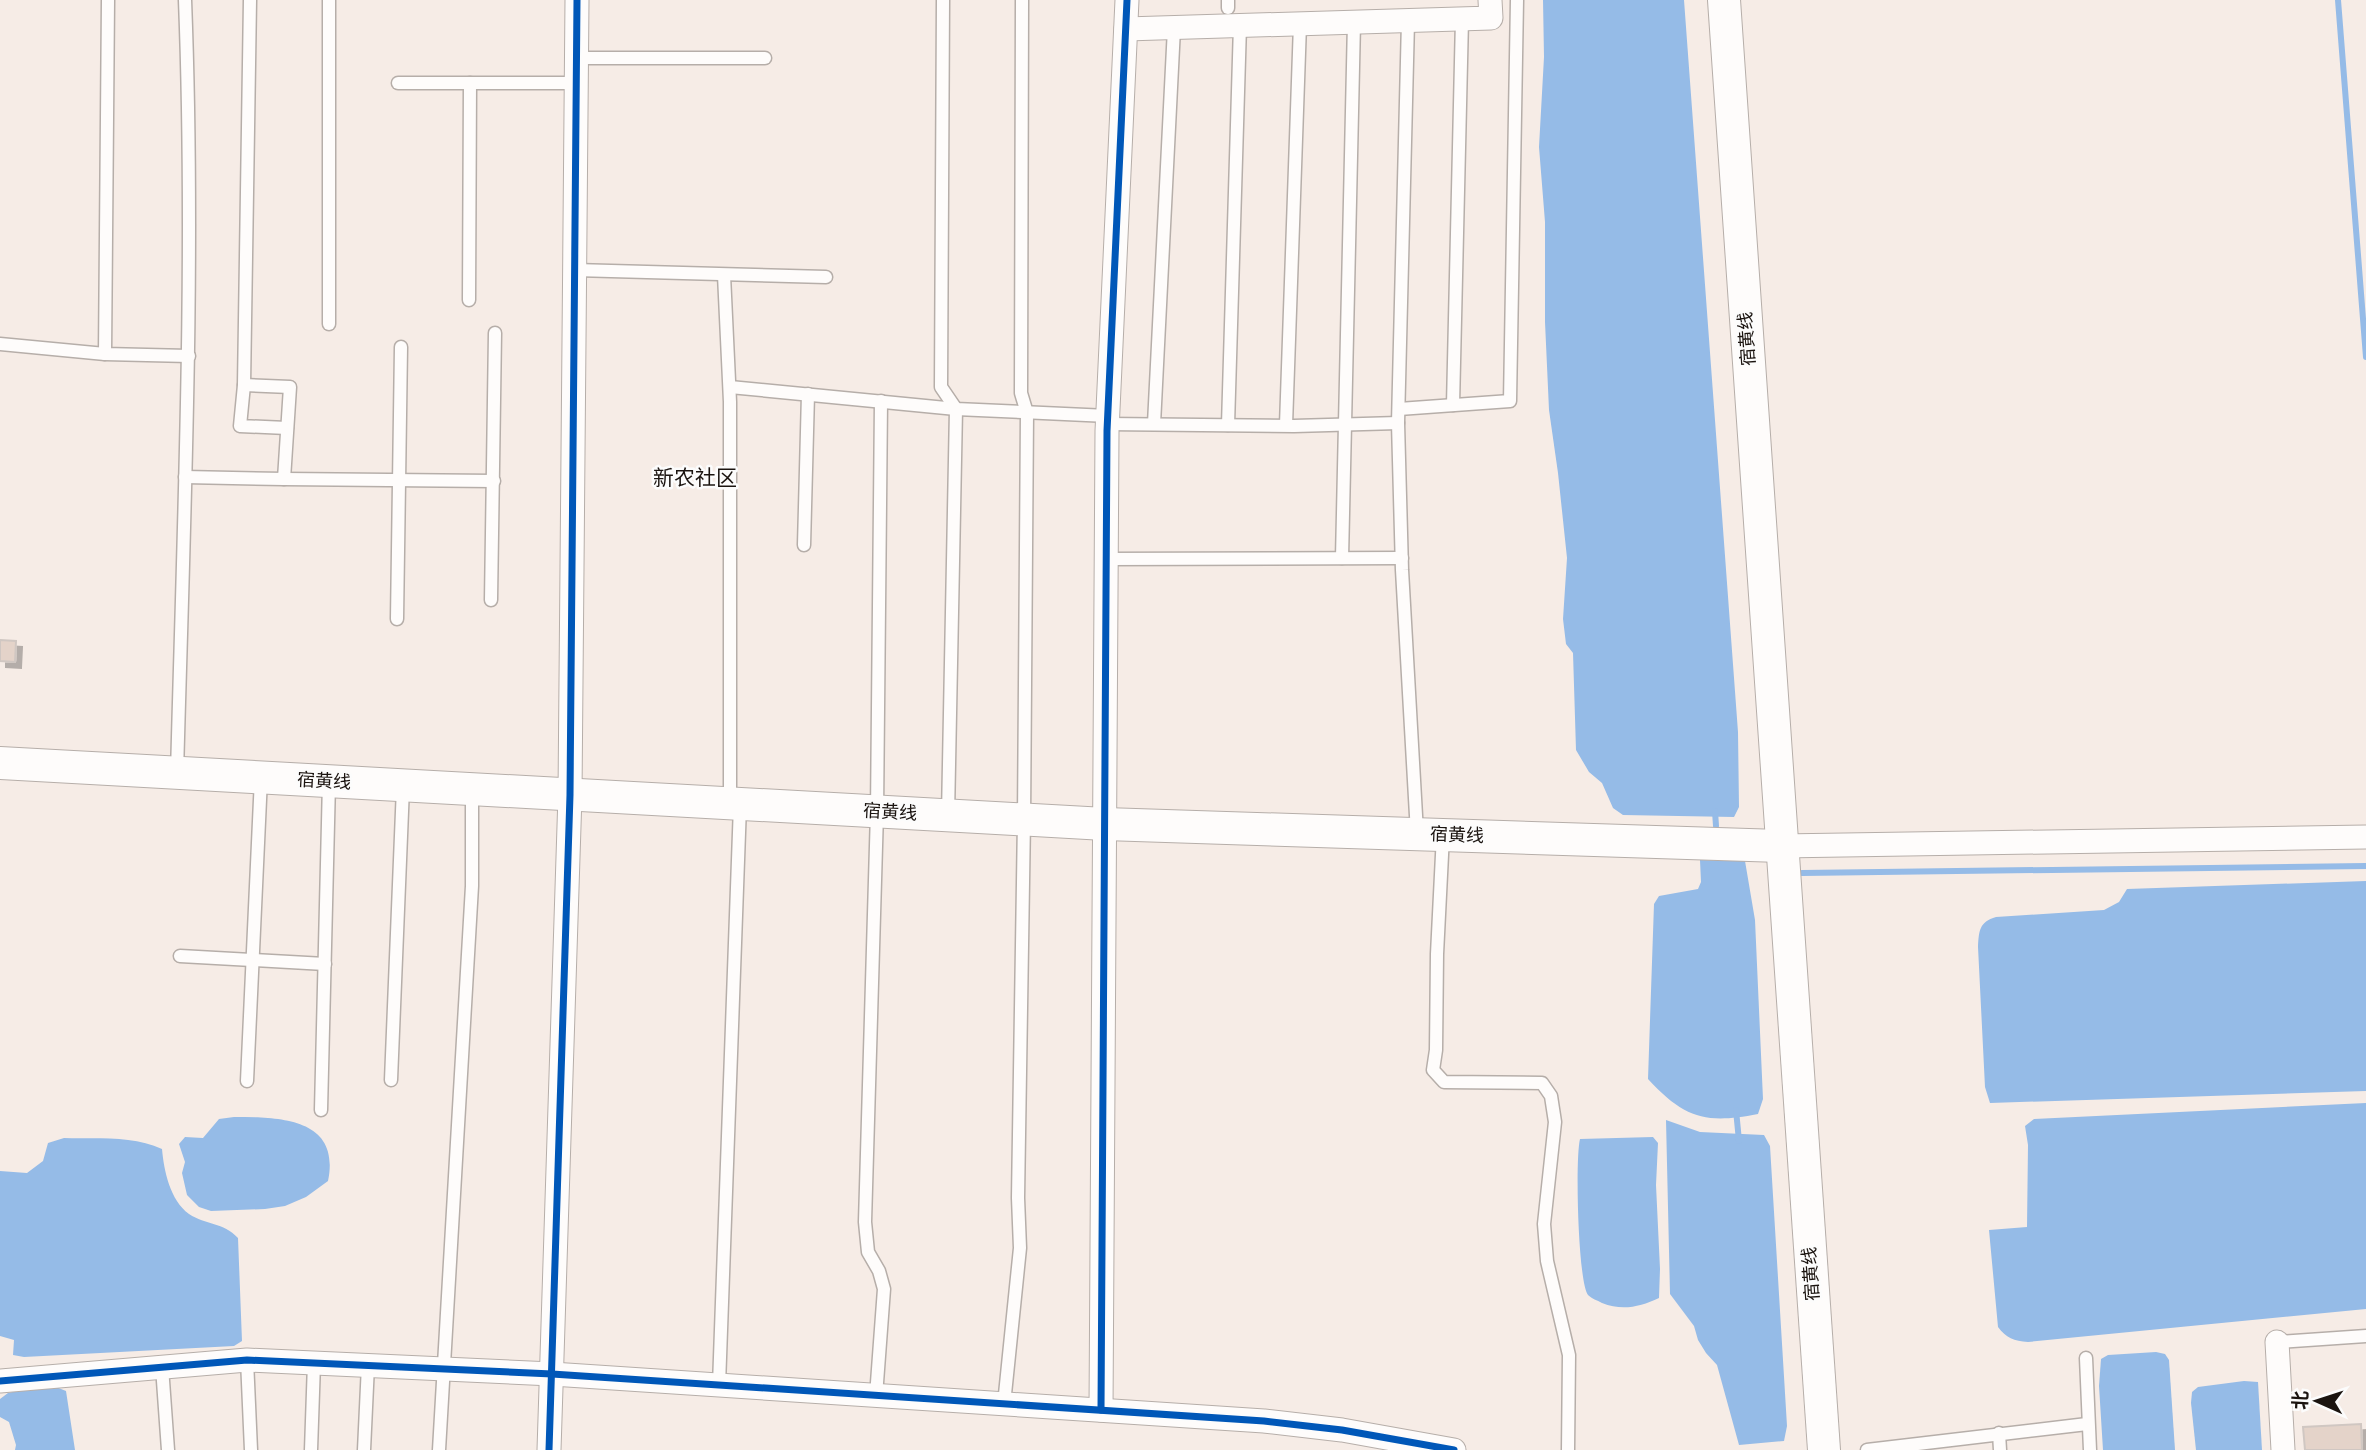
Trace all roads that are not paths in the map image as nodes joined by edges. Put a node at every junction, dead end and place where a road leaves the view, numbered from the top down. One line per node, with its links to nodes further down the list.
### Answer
1 (108, 0): 32 (lane)
2 (185, 0): 33 (lane)
3 (250, 0): 34 (lane)
4 (329, 0): 28 (lane)
5 (577, 0): 19 (street)
6 (943, 0): 39 (lane)
7 (1022, 0): 41 (lane)
8 (1127, 0): 18 (street)
9 (1490, 0): 13 (street)
10 (1517, 0): 38 (lane)
11 (1724, 0): 73 (main road, 宿黄线)
12 (1232, 11): 16 (street); 17 (street); 46 (lane)
13 (1462, 19): 14 (street); 38 (lane)
14 (1408, 21): 15 (street); 40 (lane)
15 (1354, 22): 16 (street); 45 (lane)
16 (1300, 24): 47 (lane)
17 (1174, 27): 18 (street); 44 (lane)
18 (1126, 29): 42 (street)
19 (577, 58): 20 (lane); 23 (street)
20 (765, 58)
21 (398, 83): 22 (lane)
22 (470, 83): 23 (lane); 27 (lane)
23 (576, 83): 24 (street)
24 (575, 270): 25 (lane); 65 (street)
25 (724, 275): 26 (lane); 35 (lane)
26 (826, 277)
27 (469, 300)
28 (330, 324)
29 (495, 333): 52 (lane)
30 (0, 344): 32 (lane)
31 (401, 347): 51 (lane)
32 (105, 354): 33 (lane)
33 (189, 356): 49 (lane)
34 (244, 385): 48 (lane); 48 (lane)
35 (730, 387): 36 (lane); 66 (lane)
36 (808, 394): 37 (lane); 53 (lane)
37 (881, 401): 39 (lane); 67 (lane)
38 (1453, 405): 40 (lane)
39 (956, 409): 41 (lane); 68 (lane)
40 (1399, 409): 43 (lane)
41 (1027, 413): 42 (lane); 69 (lane)
42 (1108, 420): 44 (lane); 56 (street)
43 (1398, 423): 45 (lane); 55 (lane)
44 (1154, 424): 46 (lane)
45 (1345, 424): 47 (lane); 54 (lane)
46 (1228, 425): 47 (lane)
47 (1286, 425)
48 (288, 428): 50 (lane)
49 (185, 477): 50 (lane); 60 (lane)
50 (284, 478): 51 (lane)
51 (399, 480): 52 (lane); 58 (lane)
52 (494, 481): 57 (lane)
53 (804, 545)
54 (1342, 558): 55 (lane); 56 (lane)
55 (1402, 558): 71 (lane)
56 (1107, 559): 70 (street)
57 (491, 600)
58 (397, 619)
59 (0, 763): 60 (main road, 宿黄线)
60 (177, 773): 61 (main road, 宿黄线)
61 (261, 778): 62 (main road, 宿黄线); 75 (lane)
62 (329, 782): 63 (main road, 宿黄线); 76 (lane)
63 (403, 786): 64 (main road, 宿黄线); 77 (lane)
64 (472, 790): 65 (main road, 宿黄线); 87 (lane)
65 (570, 795): 66 (main road, 宿黄线); 88 (street)
66 (735, 804): 67 (main road, 宿黄线); 90 (lane)
67 (877, 812): 68 (main road, 宿黄线); 91 (lane)
68 (948, 815): 69 (main road, 宿黄线)
69 (1024, 819): 70 (main road, 宿黄线); 92 (lane)
70 (1105, 824): 71 (main road, 宿黄线); 93 (street)
71 (1430, 834): 73 (main road, 宿黄线); 103 (lane)
72 (2366, 837): 73 (street)
73 (1781, 846): 104 (main road, 宿黄线)
74 (180, 956): 75 (lane)
75 (253, 960): 76 (lane); 78 (lane)
76 (325, 964): 79 (lane)
77 (391, 1080)
78 (247, 1081)
79 (321, 1110)
80 (2366, 1336): 81 (lane)
81 (2277, 1342): 108 (street)
82 (2086, 1358): 94 (lane)
83 (247, 1360): 84 (street); 86 (street); 97 (lane)
84 (314, 1363): 85 (street); 98 (lane)
85 (368, 1366): 87 (street); 99 (lane)
86 (162, 1367): 89 (street); 96 (lane)
87 (444, 1369): 88 (street); 100 (lane)
88 (552, 1374): 90 (street); 101 (street)
89 (0, 1381)
90 (719, 1385): 91 (street)
91 (876, 1396): 92 (street)
92 (1004, 1404): 93 (street)
93 (1101, 1410): 102 (street)
94 (2087, 1424): 95 (lane); 107 (lane)
95 (1999, 1433): 105 (lane); 106 (lane)
96 (168, 1450)
97 (251, 1450)
98 (311, 1450)
99 (364, 1450)
100 (439, 1450)
101 (549, 1450)
102 (1454, 1450)
103 (1568, 1450)
104 (1824, 1450)
105 (1867, 1450)
106 (2000, 1450)
107 (2090, 1450)
108 (2283, 1450)

